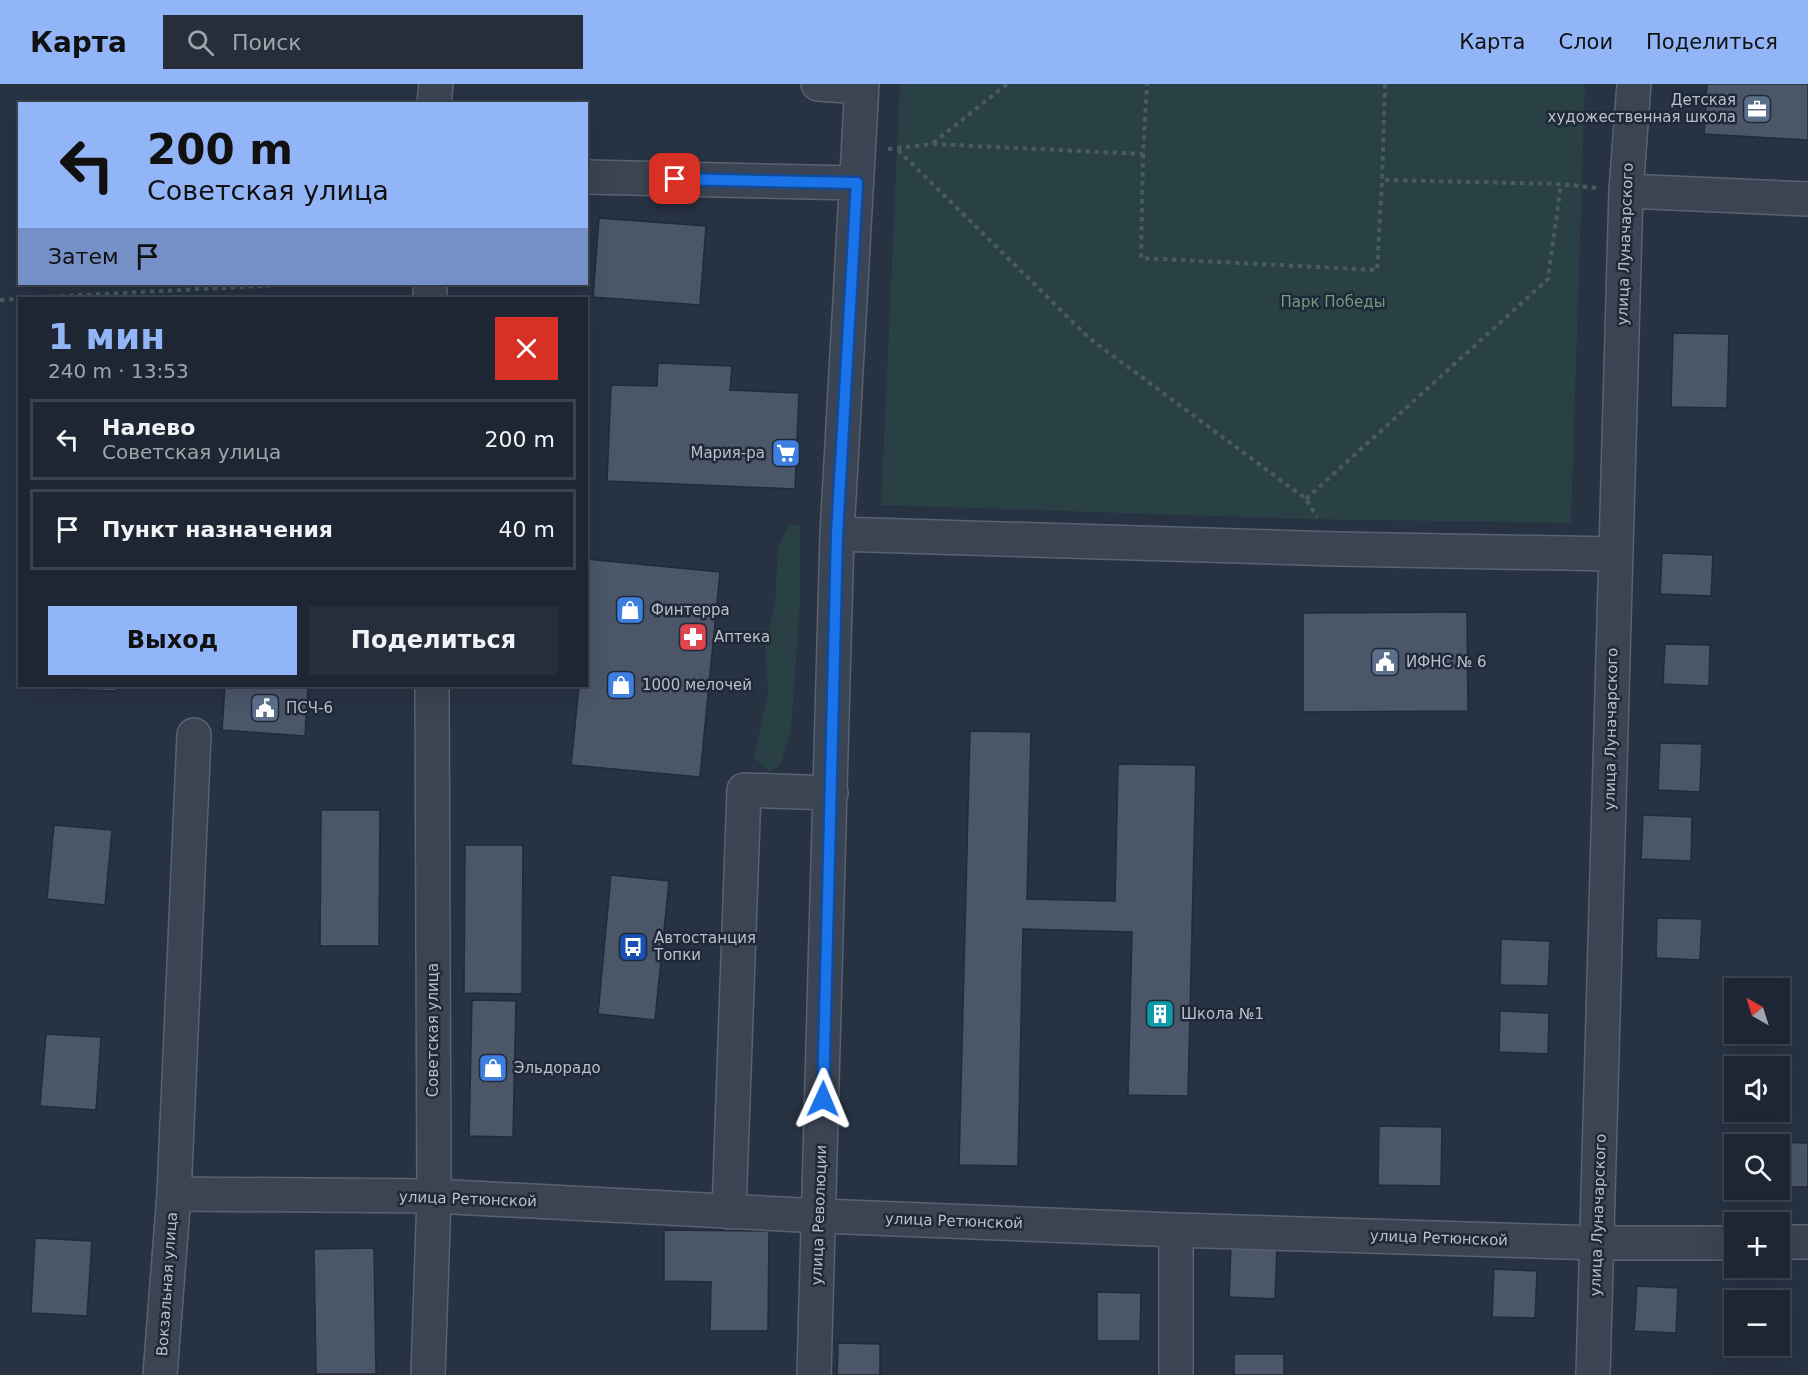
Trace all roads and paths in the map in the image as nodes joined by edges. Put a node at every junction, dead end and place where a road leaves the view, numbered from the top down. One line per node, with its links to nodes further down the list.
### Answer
1 (436, 84): 8 (street)
2 (818, 84): 7 (street)
3 (1007, 84): 9 (path)
4 (1147, 84): 12 (path)
5 (1385, 84): 14 (path)
6 (1634, 84): 17 (street, улица Луначарского)
7 (862, 85): 15 (street, улица Революции)
8 (434, 102)
9 (932, 144): 11 (path); 12 (path)
10 (882, 148): 11 (path)
11 (898, 150): 23 (path)
12 (1143, 154): 14 (path)
13 (588, 177): 15 (street)
14 (1382, 180): 16 (path)
15 (857, 183): 24 (street, улица Революции)
16 (1561, 184): 17 (path); 23 (path)
17 (1626, 191): 18 (street); 26 (street, улица Луначарского)
18 (1808, 199)
19 (281, 285): 20 (path)
20 (59, 297)
21 (18, 299): 22 (path)
22 (0, 300)
23 (1306, 499): 25 (path)
24 (837, 534): 25 (street); 29 (street, улица Революции)
25 (1337, 549): 26 (street)
26 (1615, 554): 37 (street, улица Луначарского)
27 (432, 687): 31 (street, Советская улица)
28 (194, 735): 30 (street, Вокзальная улица)
29 (831, 793): 32 (street); 33 (street, улица Революции)
30 (174, 1194): 31 (street, улица Ретюнской); 39 (street, Вокзальная улица)
31 (434, 1196): 32 (street, улица Ретюнской); 40 (street, Советская улица)
32 (729, 1212): 33 (street, улица Ретюнской)
33 (820, 1216): 34 (street, улица Ретюнской); 41 (street, улица Революции)
34 (1176, 1230): 37 (street, улица Ретюнской); 42 (street)
35 (1790, 1242): 36 (street)
36 (1808, 1242)
37 (1598, 1243): 38 (street, улица Ретюнской); 43 (street, улица Луначарского)
38 (1724, 1243)
39 (160, 1375)
40 (428, 1375)
41 (814, 1375)
42 (1176, 1375)
43 (1593, 1375)

